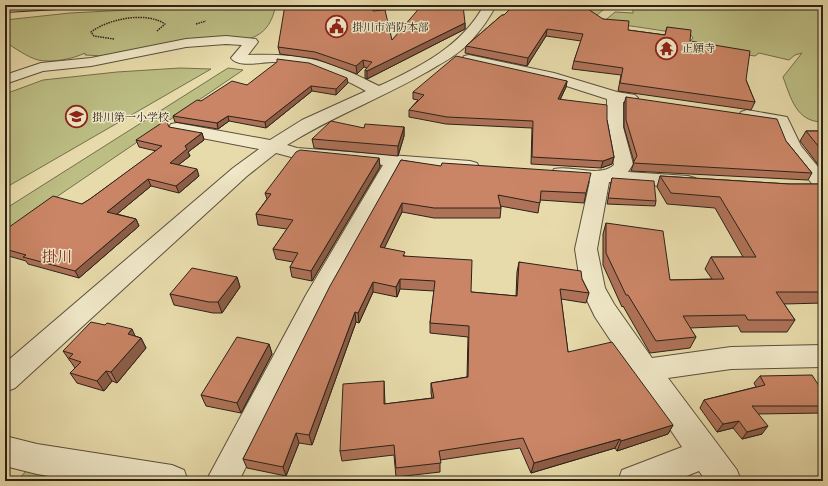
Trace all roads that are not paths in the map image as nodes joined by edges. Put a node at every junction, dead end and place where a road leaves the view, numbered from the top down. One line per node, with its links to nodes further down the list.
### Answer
1 (75, 5): 3 (main road)
2 (490, 5): 4 (street)
3 (5, 9)
4 (447, 55): 6 (street); 7 (street)
5 (5, 80): 6 (street)
6 (378, 92): 11 (street)
7 (615, 96): 8 (street); 15 (street)
8 (647, 100)
9 (734, 113): 17 (street)
10 (177, 128): 11 (street)
11 (273, 146): 12 (street); 22 (street)
12 (394, 162): 13 (street); 26 (street)
13 (490, 168)
14 (545, 172): 15 (street)
15 (601, 176): 16 (street); 21 (street)
16 (704, 183)
17 (823, 184)
18 (803, 188): 19 (street)
19 (823, 188)
20 (823, 356): 21 (street)
21 (646, 370): 24 (street)
22 (5, 380)
23 (5, 451): 25 (street)
24 (704, 454): 27 (street); 28 (street)
25 (172, 481)
26 (222, 481)
27 (634, 481)
28 (725, 481)

